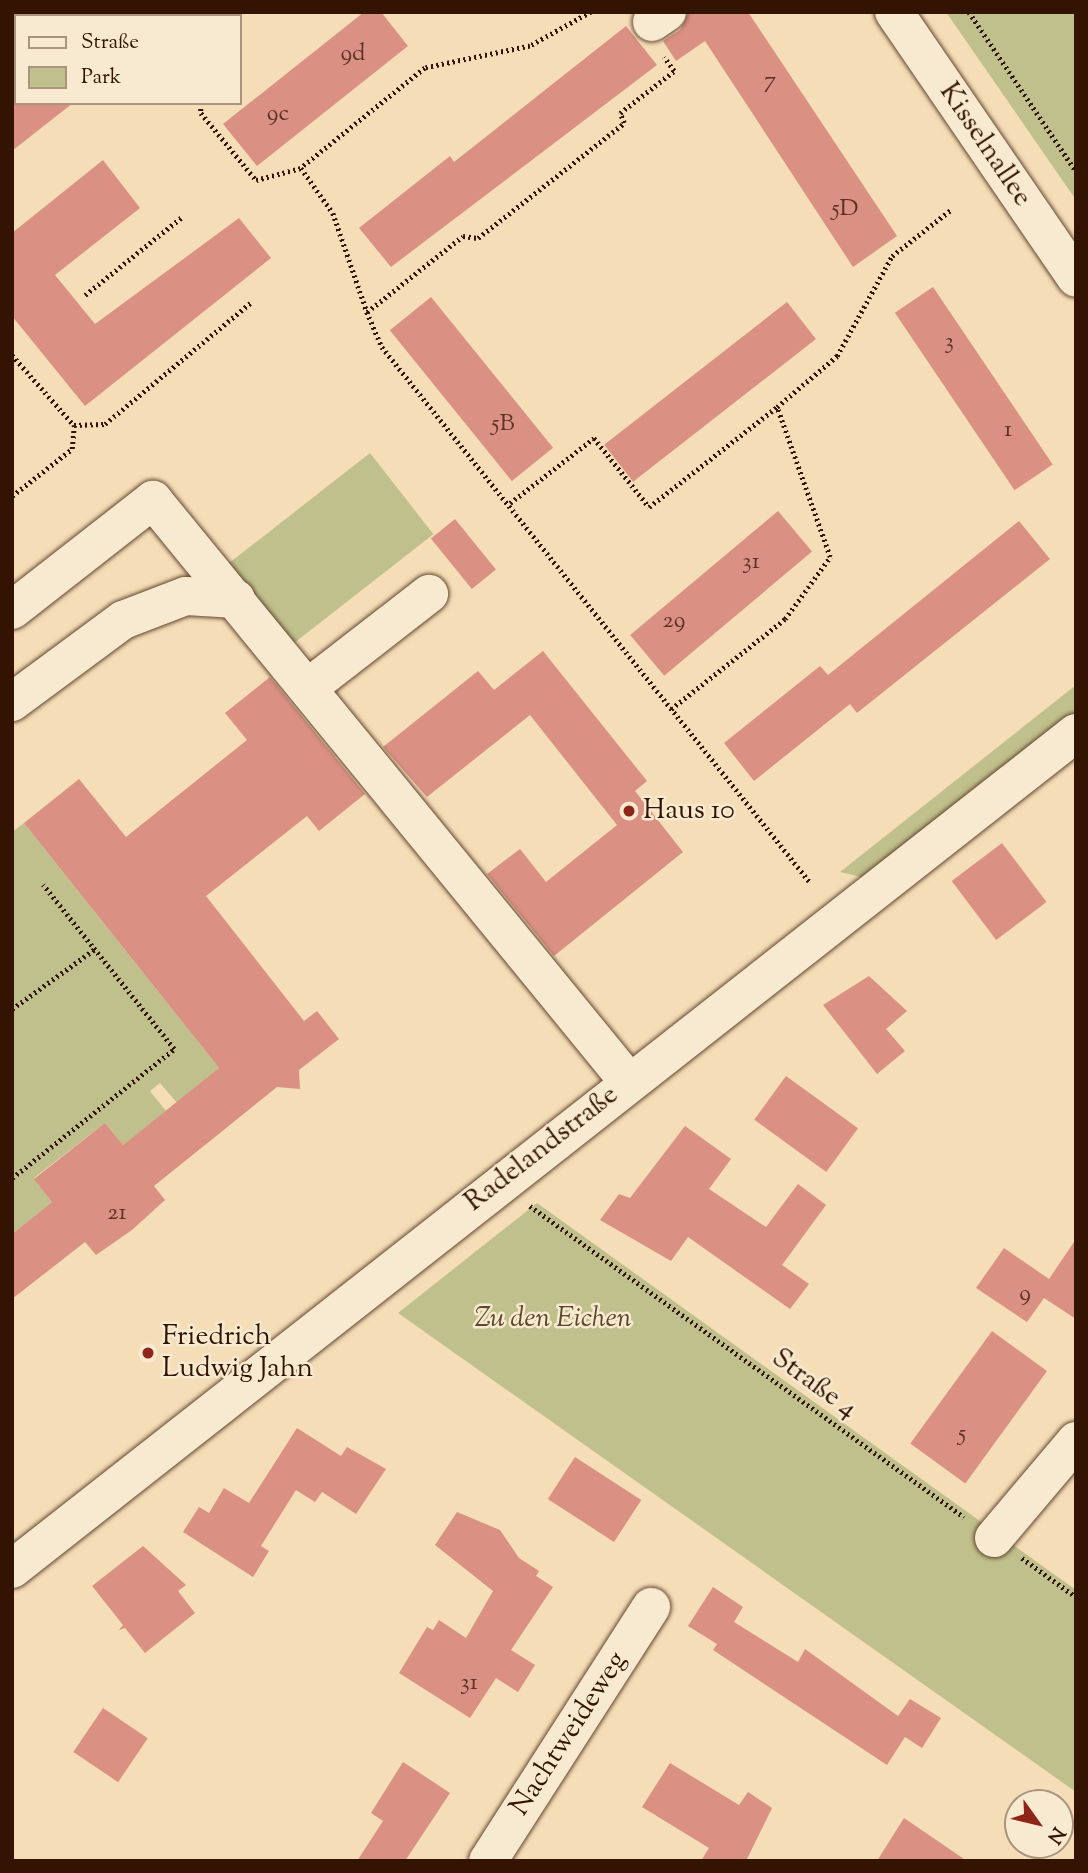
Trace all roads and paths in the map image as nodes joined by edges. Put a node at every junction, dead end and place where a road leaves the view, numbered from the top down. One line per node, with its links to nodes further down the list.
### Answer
1 (591, 12): 6 (path)
2 (894, 12): 10 (street, Kisselnallee)
3 (970, 12): 7 (path)
4 (659, 28): 13 (path)
5 (201, 105): 6 (path)
6 (301, 168): 13 (path)
7 (1076, 171)
8 (952, 209): 15 (path)
9 (182, 217): 11 (path)
10 (1076, 278)
11 (85, 295)
12 (250, 303): 16 (path)
13 (367, 312): 18 (path)
14 (12, 355): 16 (path)
15 (777, 407): 18 (path); 24 (path)
16 (74, 425): 17 (path)
17 (12, 496)
18 (510, 503): 24 (path)
19 (429, 594): 22 (street)
20 (236, 599): 21 (street); 22 (street); 23 (street)
21 (12, 610)
22 (309, 687): 30 (street)
23 (12, 702)
24 (671, 709): 26 (path)
25 (1076, 733): 30 (street, Radelandstraße)
26 (809, 881)
27 (43, 885): 28 (path)
28 (95, 949): 29 (path); 31 (path)
29 (12, 1009)
30 (628, 1081): 35 (street, Radelandstraße)
31 (12, 1178)
32 (528, 1205): 34 (path, Straße 4)
33 (1076, 1441): 34 (street)
34 (994, 1538): 36 (path, Straße 4)
35 (12, 1569)
36 (1076, 1597)
37 (651, 1607): 38 (street, Nachtweideweg)
38 (488, 1861)

